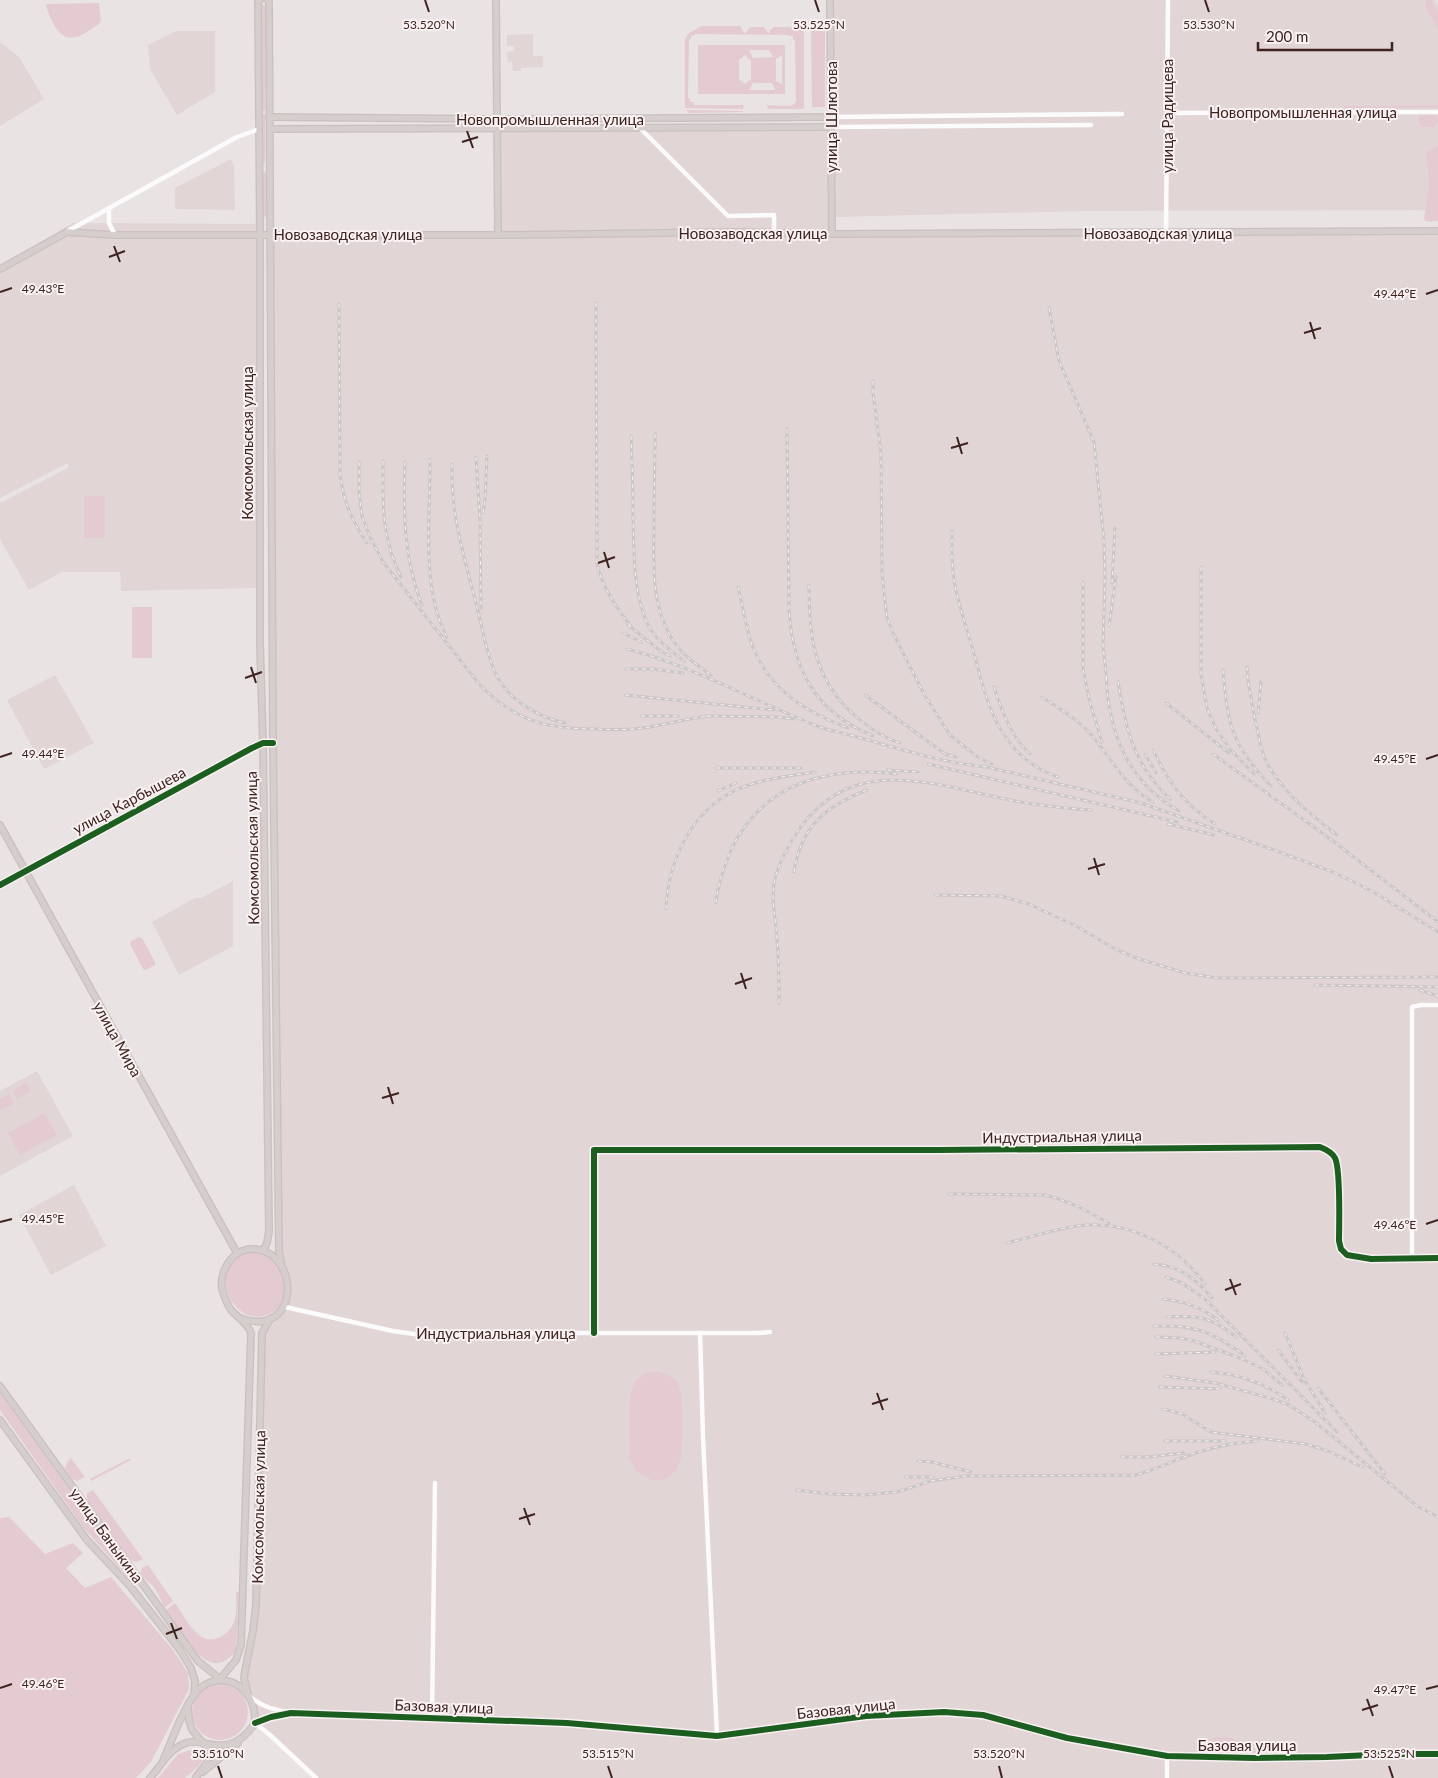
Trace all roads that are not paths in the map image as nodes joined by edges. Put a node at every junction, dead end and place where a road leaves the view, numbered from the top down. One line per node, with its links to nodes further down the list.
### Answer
1 (260, 0): 15 (main road, Комсомольская улица)
2 (268, 0): 9 (main road, Комсомольская улица)
3 (496, 0): 11 (main road)
4 (830, 0): 10 (main road, улица Шлютова)
5 (1168, 0): 7 (street, улица Радищева)
6 (1438, 112): 7 (street, Новопромышленная улица)
7 (1167, 113): 24 (street, улица Радищева)
8 (1122, 114): 10 (street)
9 (269, 117): 11 (main road, Новопромышленная улица); 16 (main road, Комсомольская улица)
10 (831, 117): 11 (main road, Новопромышленная улица); 13 (main road, улица Шлютова)
11 (497, 119): 17 (main road)
12 (1091, 125): 13 (street)
13 (831, 126): 14 (main road, Новопромышленная улица); 27 (main road, улица Шлютова)
14 (640, 128): 17 (main road, Новопромышленная улица); 23 (street)
15 (259, 129): 18 (main road, Комсомольская улица); 20 (street)
16 (270, 129): 17 (main road, Новопромышленная улица); 19 (main road, Комсомольская улица)
17 (497, 129): 29 (main road)
18 (259, 168): 19 (main road); 25 (main road, Комсомольская улица)
19 (270, 168): 26 (main road, Комсомольская улица)
20 (109, 210): 22 (street); 28 (street)
21 (1438, 231): 24 (main road, Новозаводская улица)
22 (67, 232): 28 (main road, Новозаводская улица); 30 (main road)
23 (774, 232): 27 (main road, Новозаводская улица); 29 (main road, Новозаводская улица)
24 (1166, 233): 27 (main road, Новозаводская улица)
25 (260, 234): 26 (main road, Новозаводская улица); 28 (main road, Новозаводская улица); 31 (main road, Комсомольская улица)
26 (271, 234): 29 (main road, Новозаводская улица); 32 (main road, Комсомольская улица)
27 (832, 234)
28 (115, 235)
29 (498, 235)
30 (0, 269)
31 (260, 383): 32 (main road, Комсомольская улица); 33 (main road, Комсомольская улица)
32 (272, 383): 34 (main road, Комсомольская улица)
33 (260, 475): 34 (main road, Комсомольская улица); 35 (main road, Комсомольская улица)
34 (272, 475): 36 (main road, Комсомольская улица)
35 (263, 743): 36 (street, улица Карбышева); 38 (main road, Комсомольская улица); 40 (street, улица Карбышева)
36 (273, 743): 39 (main road, Комсомольская улица)
37 (0, 824): 40 (main road, улица Мира)
38 (265, 866): 39 (main road); 43 (main road, Комсомольская улица)
39 (275, 866): 44 (main road, Комсомольская улица)
40 (26, 871): 41 (street, улица Карбышева); 46 (main road, улица Мира)
41 (0, 885)
42 (1438, 1005): 47 (street)
43 (267, 1061): 44 (main road); 45 (main road, Комсомольская улица)
44 (278, 1062): 49 (main road, Комсомольская улица)
45 (263, 1250): 46 (main road); 49 (main road)
46 (237, 1253): 51 (main road)
47 (1412, 1258): 48 (street, Индустриальная улица); 55 (street, Индустриальная улица)
48 (1438, 1258)
49 (282, 1268): 50 (main road)
50 (285, 1306): 52 (main road); 55 (street, Индустриальная улица)
51 (240, 1318): 52 (main road); 61 (main road, Комсомольская улица)
52 (270, 1319): 62 (main road, Комсомольская улица)
53 (700, 1332): 54 (street, Индустриальная улица); 55 (street, Индустриальная улица); 70 (street)
54 (770, 1332)
55 (594, 1333)
56 (0, 1386): 59 (main road, улица Баныкина)
57 (0, 1420): 60 (main road, улица Баныкина)
58 (435, 1483): 68 (street)
59 (139, 1579): 60 (main road); 63 (main road, улица Баныкина)
60 (130, 1586): 65 (main road, улица Баныкина)
61 (242, 1630): 62 (main road); 63 (main road, Комсомольская улица)
62 (253, 1631): 64 (main road, Комсомольская улица)
63 (220, 1679): 64 (main road); 65 (main road)
64 (248, 1695): 67 (street); 69 (main road)
65 (194, 1696): 66 (main road)
66 (188, 1707): 72 (main road); 75 (main road)
67 (290, 1713): 68 (street, Базовая улица); 69 (street, Базовая улица)
68 (432, 1719): 70 (street, Базовая улица)
69 (255, 1723): 71 (main road); 78 (street)
70 (717, 1736): 74 (street, Базовая улица)
71 (241, 1740): 72 (main road); 77 (main road)
72 (206, 1744): 75 (main road); 77 (main road)
73 (1438, 1754): 74 (street, Базовая улица)
74 (1167, 1756): 79 (street)
75 (163, 1761): 76 (main road)
76 (150, 1778)
77 (195, 1778)
78 (316, 1778)
79 (1167, 1778)

